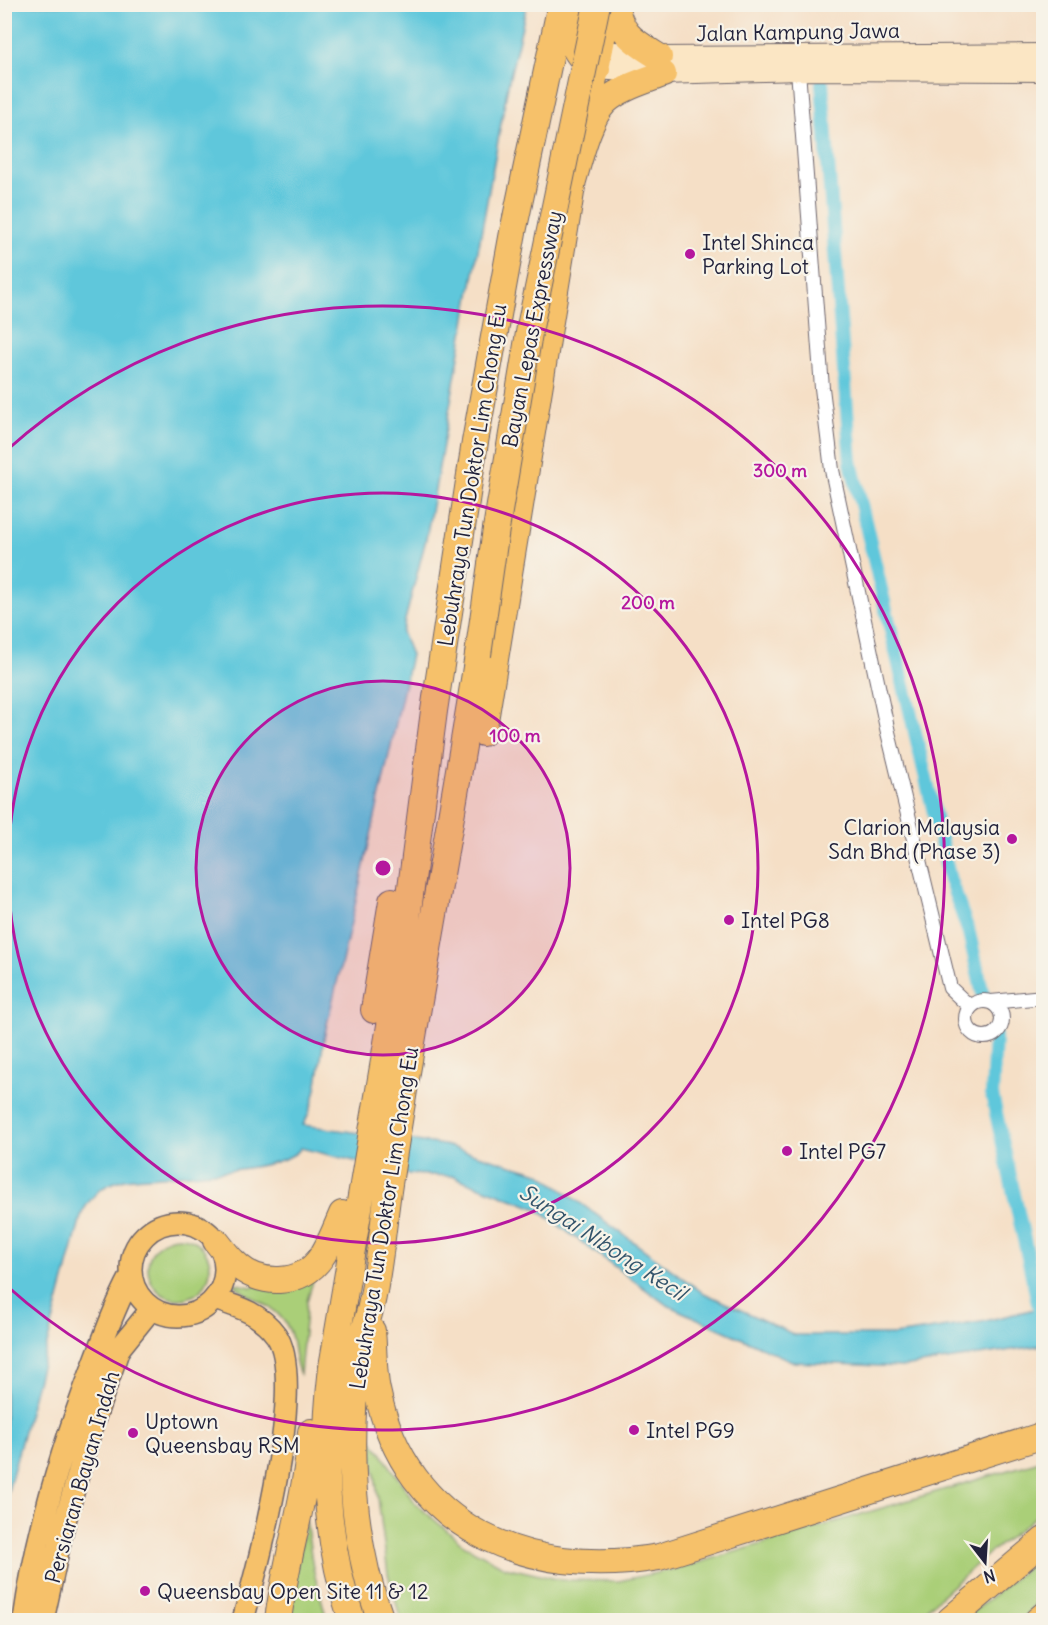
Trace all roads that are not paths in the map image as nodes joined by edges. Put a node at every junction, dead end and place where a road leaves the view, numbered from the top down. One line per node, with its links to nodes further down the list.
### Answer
1 (561, 4): 7 (highway, Lebuhraya Tun Doktor Lim Chong Eu)
2 (569, 4): 7 (highway)
3 (580, 4): 14 (highway, Bayan Lepas Expressway)
4 (597, 4): 14 (highway, Bayan Lepas Expressway, bridge)
5 (609, 4): 9 (highway, Lebuhraya Tun Doktor Lim Chong Eu)
6 (615, 4): 10 (highway)
7 (564, 45): 9 (highway); 15 (highway, Lebuhraya Tun Doktor Lim Chong Eu)
8 (1044, 54): 10 (street, Jalan Kampung Jawa)
9 (599, 60): 10 (street, Jalan Kampung Jawa); 13 (highway, Lebuhraya Tun Doktor Lim Chong Eu)
10 (661, 65): 11 (street, Jalan Kampung Jawa); 13 (highway)
11 (798, 70): 12 (street, Jalan Kampung Jawa); 20 (street)
12 (1044, 70)
13 (572, 184): 16 (highway, Lebuhraya Tun Doktor Lim Chong Eu)
14 (470, 653): 16 (highway, Lebuhraya Tun Doktor Lim Chong Eu); 17 (highway, Lebuhraya Tun Doktor Lim Chong Eu)
15 (434, 711): 17 (highway, Lebuhraya Tun Doktor Lim Chong Eu); 21 (highway)
16 (441, 887): 27 (highway, Lebuhraya Tun Doktor Lim Chong Eu)
17 (403, 949): 21 (highway, Lebuhraya Tun Doktor Lim Chong Eu)
18 (1044, 997): 19 (street)
19 (991, 1002): 20 (street); 20 (street)
20 (970, 1006)
21 (368, 1100): 22 (highway, Lebuhraya Tun Doktor Lim Chong Eu)
22 (355, 1183): 23 (highway); 38 (highway, Lebuhraya Tun Doktor Lim Chong Eu)
23 (342, 1214): 24 (highway); 37 (highway)
24 (216, 1241): 25 (main road); 26 (main road)
25 (131, 1276): 28 (main road); 33 (main road, Persiaran Bayan Indah)
26 (214, 1299): 28 (main road); 31 (main road)
27 (371, 1305): 29 (highway); 39 (highway, Lebuhraya Tun Doktor Lim Chong Eu)
28 (152, 1308): 34 (main road, Persiaran Bayan Indah)
29 (1044, 1435)
30 (1044, 1540): 40 (highway)
31 (262, 1550): 35 (main road); 36 (main road)
32 (1044, 1614): 41 (highway)
33 (24, 1620)
34 (43, 1620)
35 (243, 1620)
36 (255, 1620)
37 (278, 1620)
38 (352, 1620)
39 (381, 1620)
40 (950, 1620)
41 (1038, 1620)

